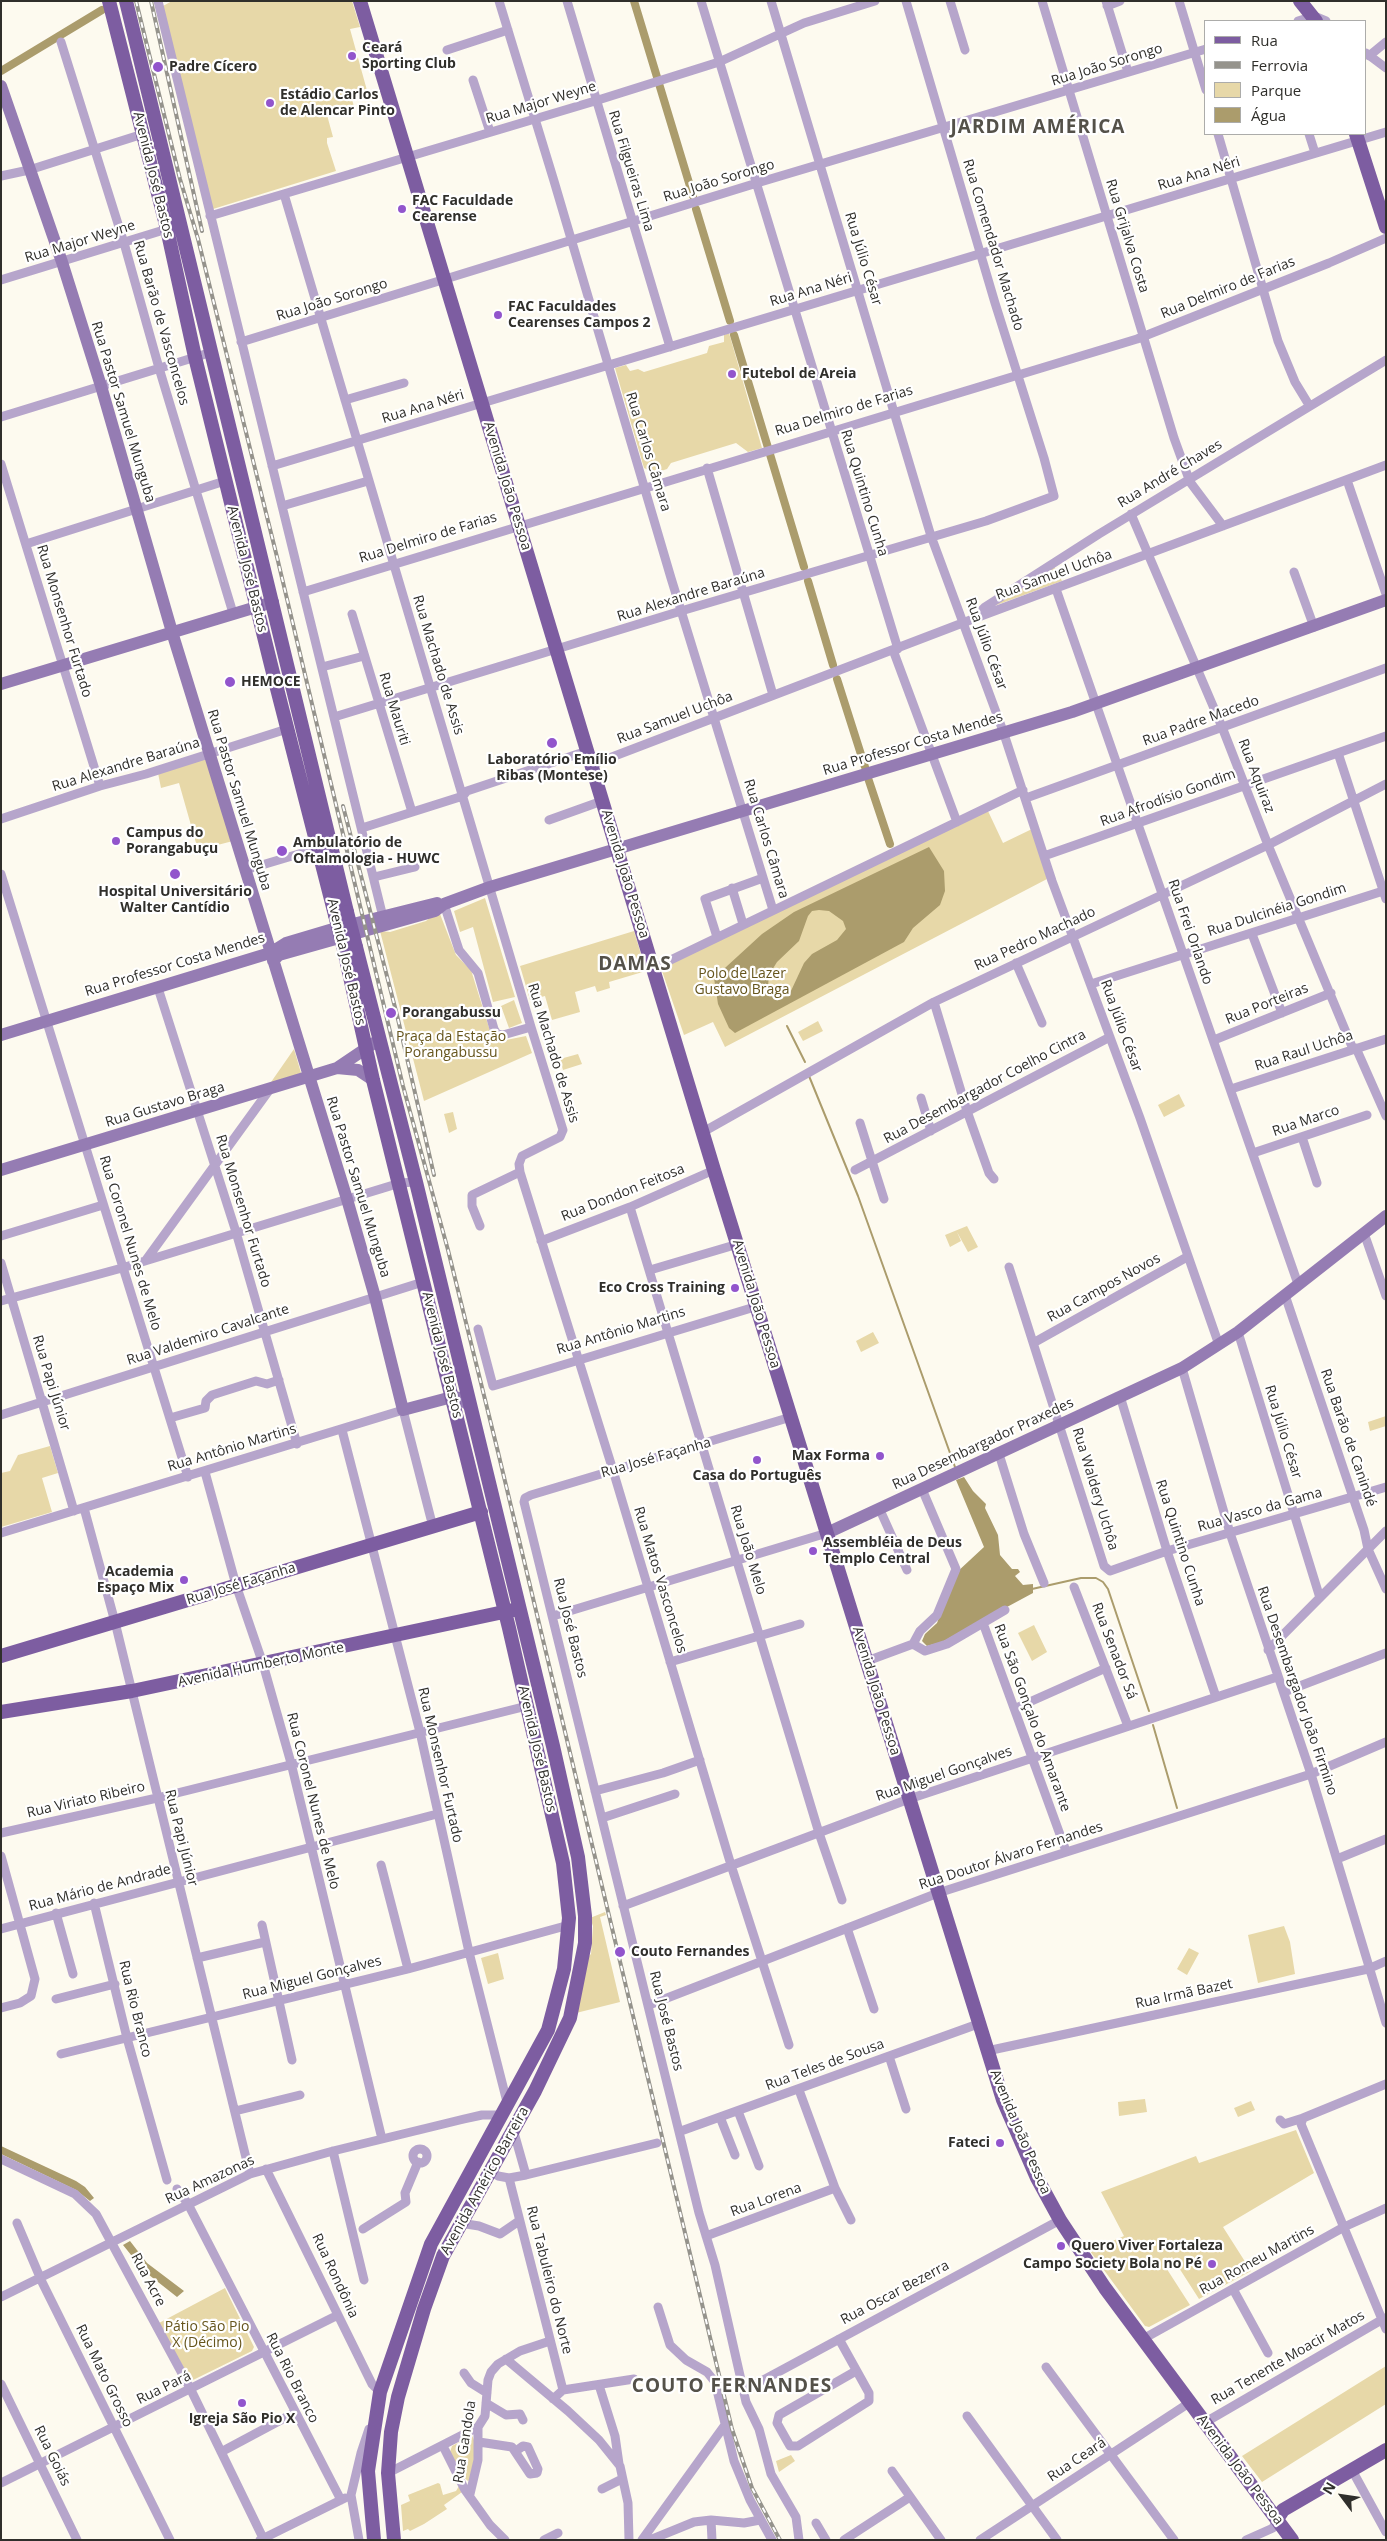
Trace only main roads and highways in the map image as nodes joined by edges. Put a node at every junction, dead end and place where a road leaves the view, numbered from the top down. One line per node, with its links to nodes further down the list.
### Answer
1 (109, 1): 8 (main road, Avenida José Bastos)
2 (126, 1): 8 (main road, Avenida José Bastos)
3 (360, 1): 21 (main road, Avenida João Pessoa)
4 (1300, 1): 5 (main road)
5 (1319, 20)
6 (1357, 137): 7 (main road)
7 (1386, 227)
8 (342, 913): 9 (main road, Avenida José Bastos, bridge)
9 (350, 949): 10 (main road, Avenida José Bastos); 11 (main road, Avenida José Bastos)
10 (481, 1512): 11 (main road, Avenida José Bastos); 12 (main road, Rua José Façanha)
11 (512, 1610): 13 (main road, Avenida Humberto Monte); 14 (main road, Avenida José Bastos); 15 (main road, Avenida José Bastos)
12 (1, 1656)
13 (1, 1712)
14 (552, 1746): 15 (main road); 16 (main road, Avenida José Bastos)
15 (537, 1749): 17 (main road, Avenida José Bastos)
16 (585, 1916): 19 (main road, Avenida Américo Barreira)
17 (569, 1925): 18 (main road, Avenida Américo Barreira)
18 (488, 2141): 19 (main road); 22 (main road, Avenida Américo Barreira)
19 (490, 2170): 23 (main road, Avenida Américo Barreira)
20 (1386, 2450): 21 (main road)
21 (1277, 2520): 24 (main road, Avenida João Pessoa)
22 (374, 2540)
23 (394, 2540)
24 (1292, 2540)

